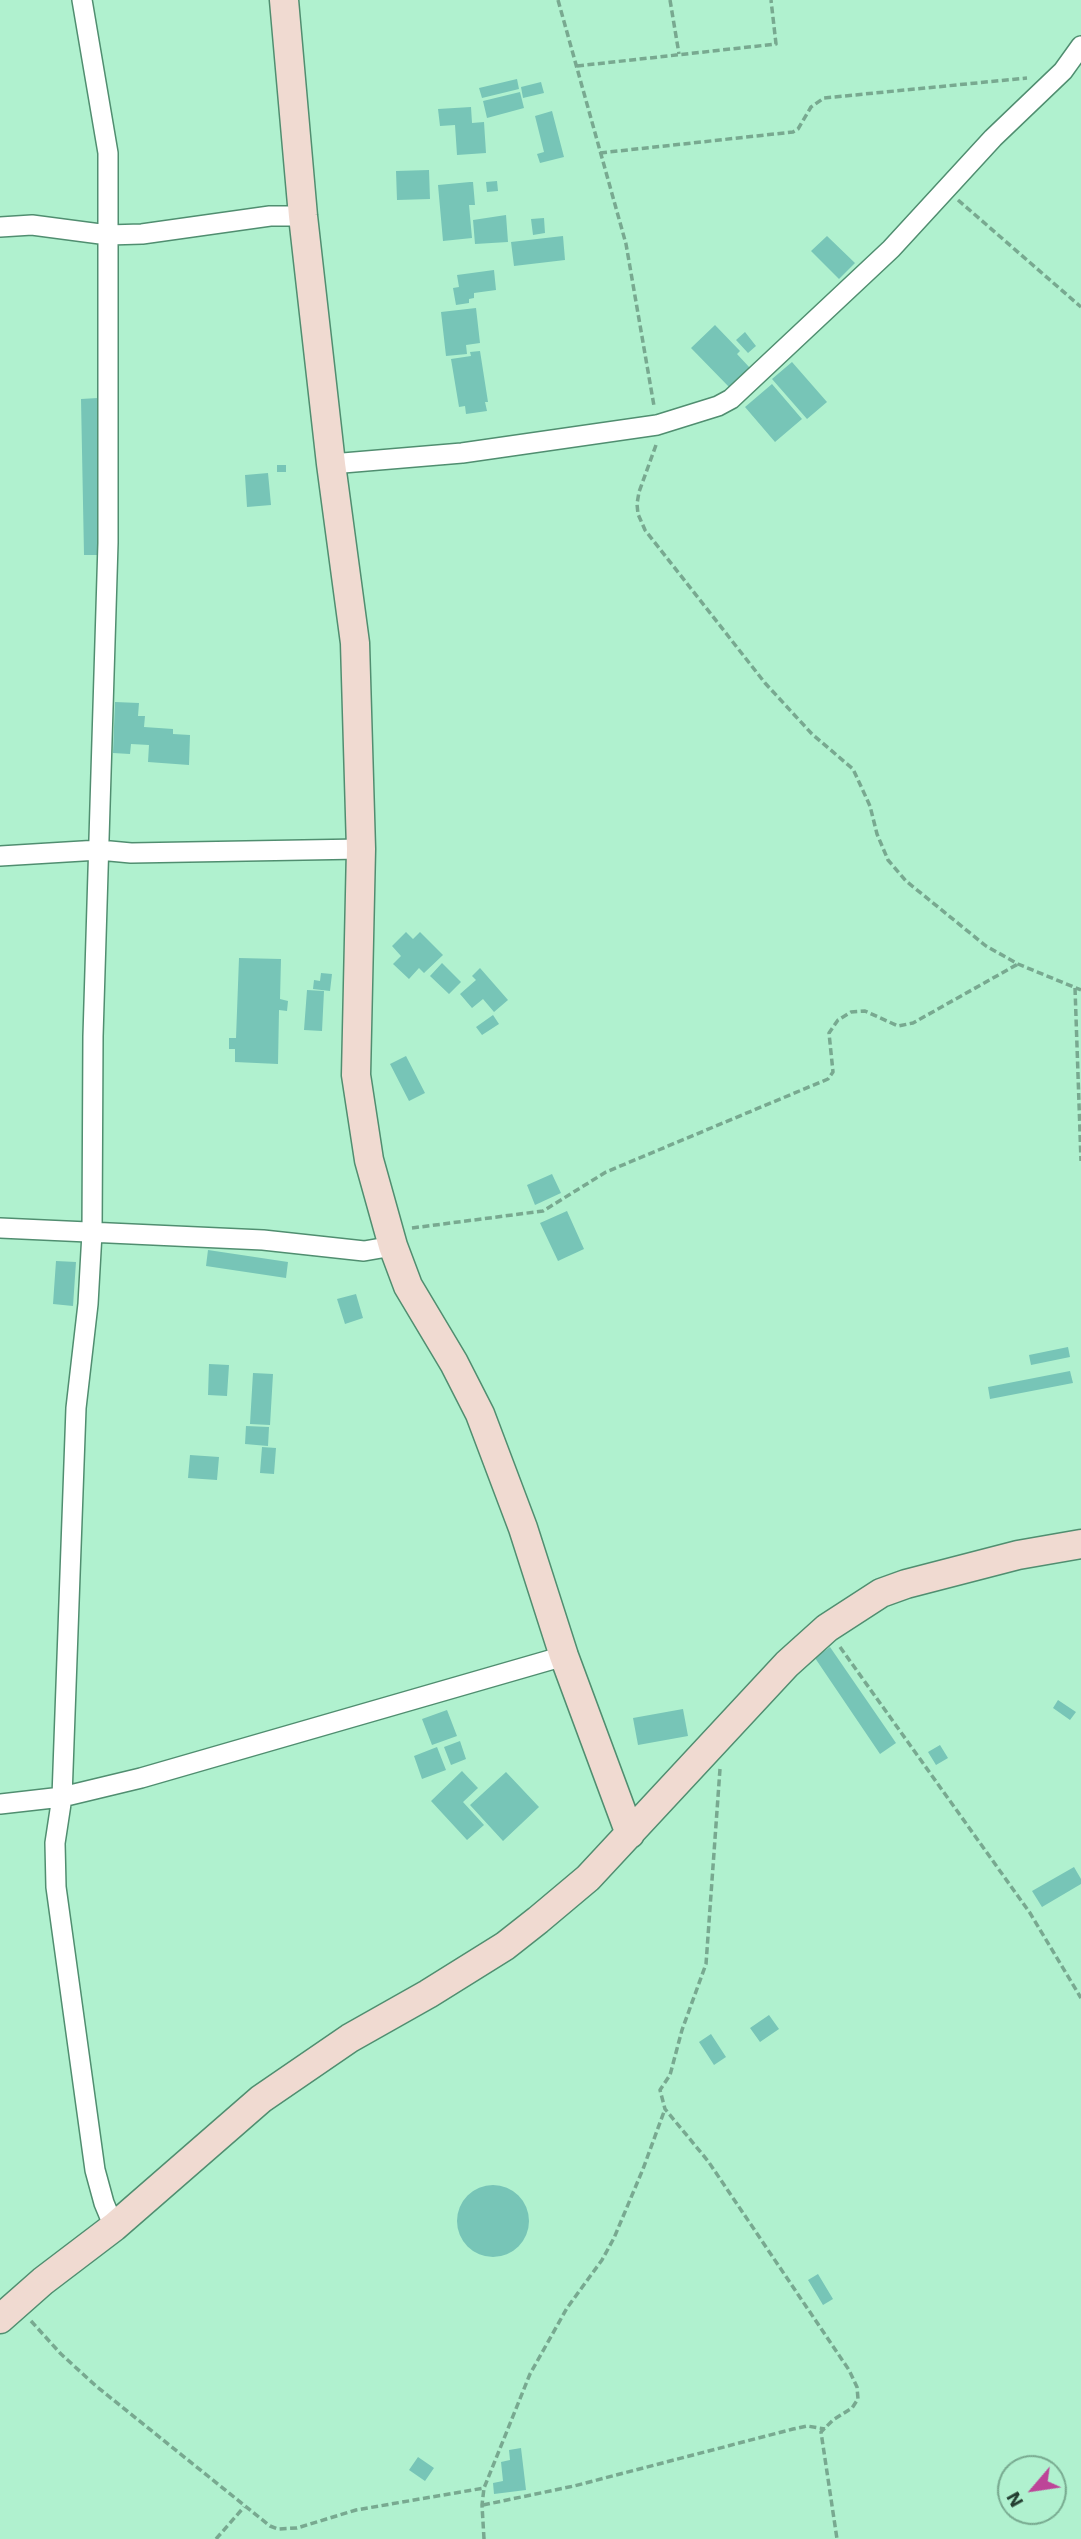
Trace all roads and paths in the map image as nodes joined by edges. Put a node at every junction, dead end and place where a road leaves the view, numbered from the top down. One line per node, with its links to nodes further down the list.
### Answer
1 (82, 0): 14 (street)
2 (284, 0): 12 (street)
3 (558, 0): 8 (path)
4 (670, 0): 7 (path)
5 (771, 0): 7 (path)
6 (1081, 46): 9 (street)
7 (679, 54): 8 (path)
8 (577, 65): 10 (path)
9 (1050, 83): 10 (path); 11 (street)
10 (600, 153): 16 (path)
11 (946, 189): 15 (path); 16 (street)
12 (303, 216): 14 (street); 17 (street)
13 (0, 227): 14 (street)
14 (108, 235): 19 (street)
15 (1081, 307)
16 (657, 425): 17 (street); 21 (path)
17 (331, 464): 18 (street)
18 (361, 849): 19 (street); 27 (street)
19 (99, 850): 20 (street); 26 (street)
20 (0, 856)
21 (1018, 964): 22 (path); 27 (path)
22 (1075, 988): 23 (path); 24 (path)
23 (1081, 990)
24 (1081, 1161)
25 (0, 1228): 26 (street)
26 (92, 1233): 27 (street); 32 (street)
27 (390, 1238): 30 (street)
28 (1081, 1545): 29 (street)
29 (827, 1628): 31 (street); 35 (path)
30 (564, 1656): 32 (street); 34 (street)
31 (717, 1739): 34 (street); 36 (path)
32 (62, 1797): 33 (street); 37 (street)
33 (0, 1804)
34 (630, 1834): 37 (street)
35 (1081, 1998)
36 (665, 2109): 39 (path); 40 (path)
37 (114, 2227): 38 (street)
38 (8, 2311): 42 (path)
39 (825, 2429): 41 (path); 45 (path)
40 (484, 2487): 41 (path); 42 (path)
41 (482, 2505): 44 (path)
42 (244, 2507): 43 (path)
43 (216, 2539)
44 (484, 2539)
45 (837, 2539)

